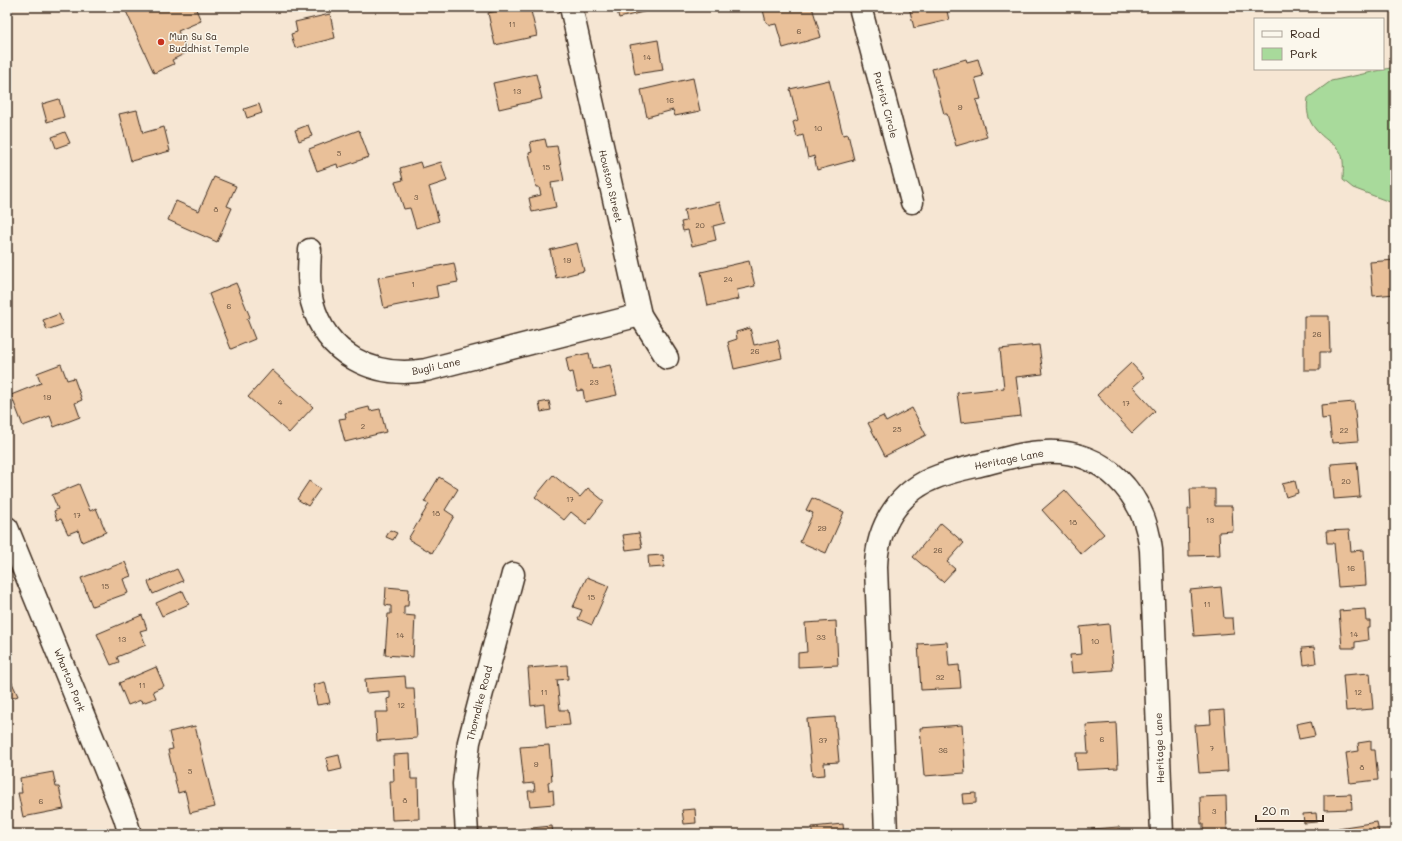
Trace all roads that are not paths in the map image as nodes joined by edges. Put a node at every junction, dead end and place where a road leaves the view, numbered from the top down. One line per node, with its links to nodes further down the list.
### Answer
1 (571, 7): 5 (street, Houston Street)
2 (860, 7): 3 (street, Patriot Circle)
3 (912, 202)
4 (310, 250): 5 (street, Bugli Lane)
5 (640, 315): 6 (street, Houston Street)
6 (667, 358)
7 (7, 528): 9 (street, Wharton Park)
8 (513, 574): 10 (street, Thorndike Road)
9 (130, 834)
10 (467, 834)
11 (886, 834): 12 (street, Heritage Lane)
12 (1162, 834)

